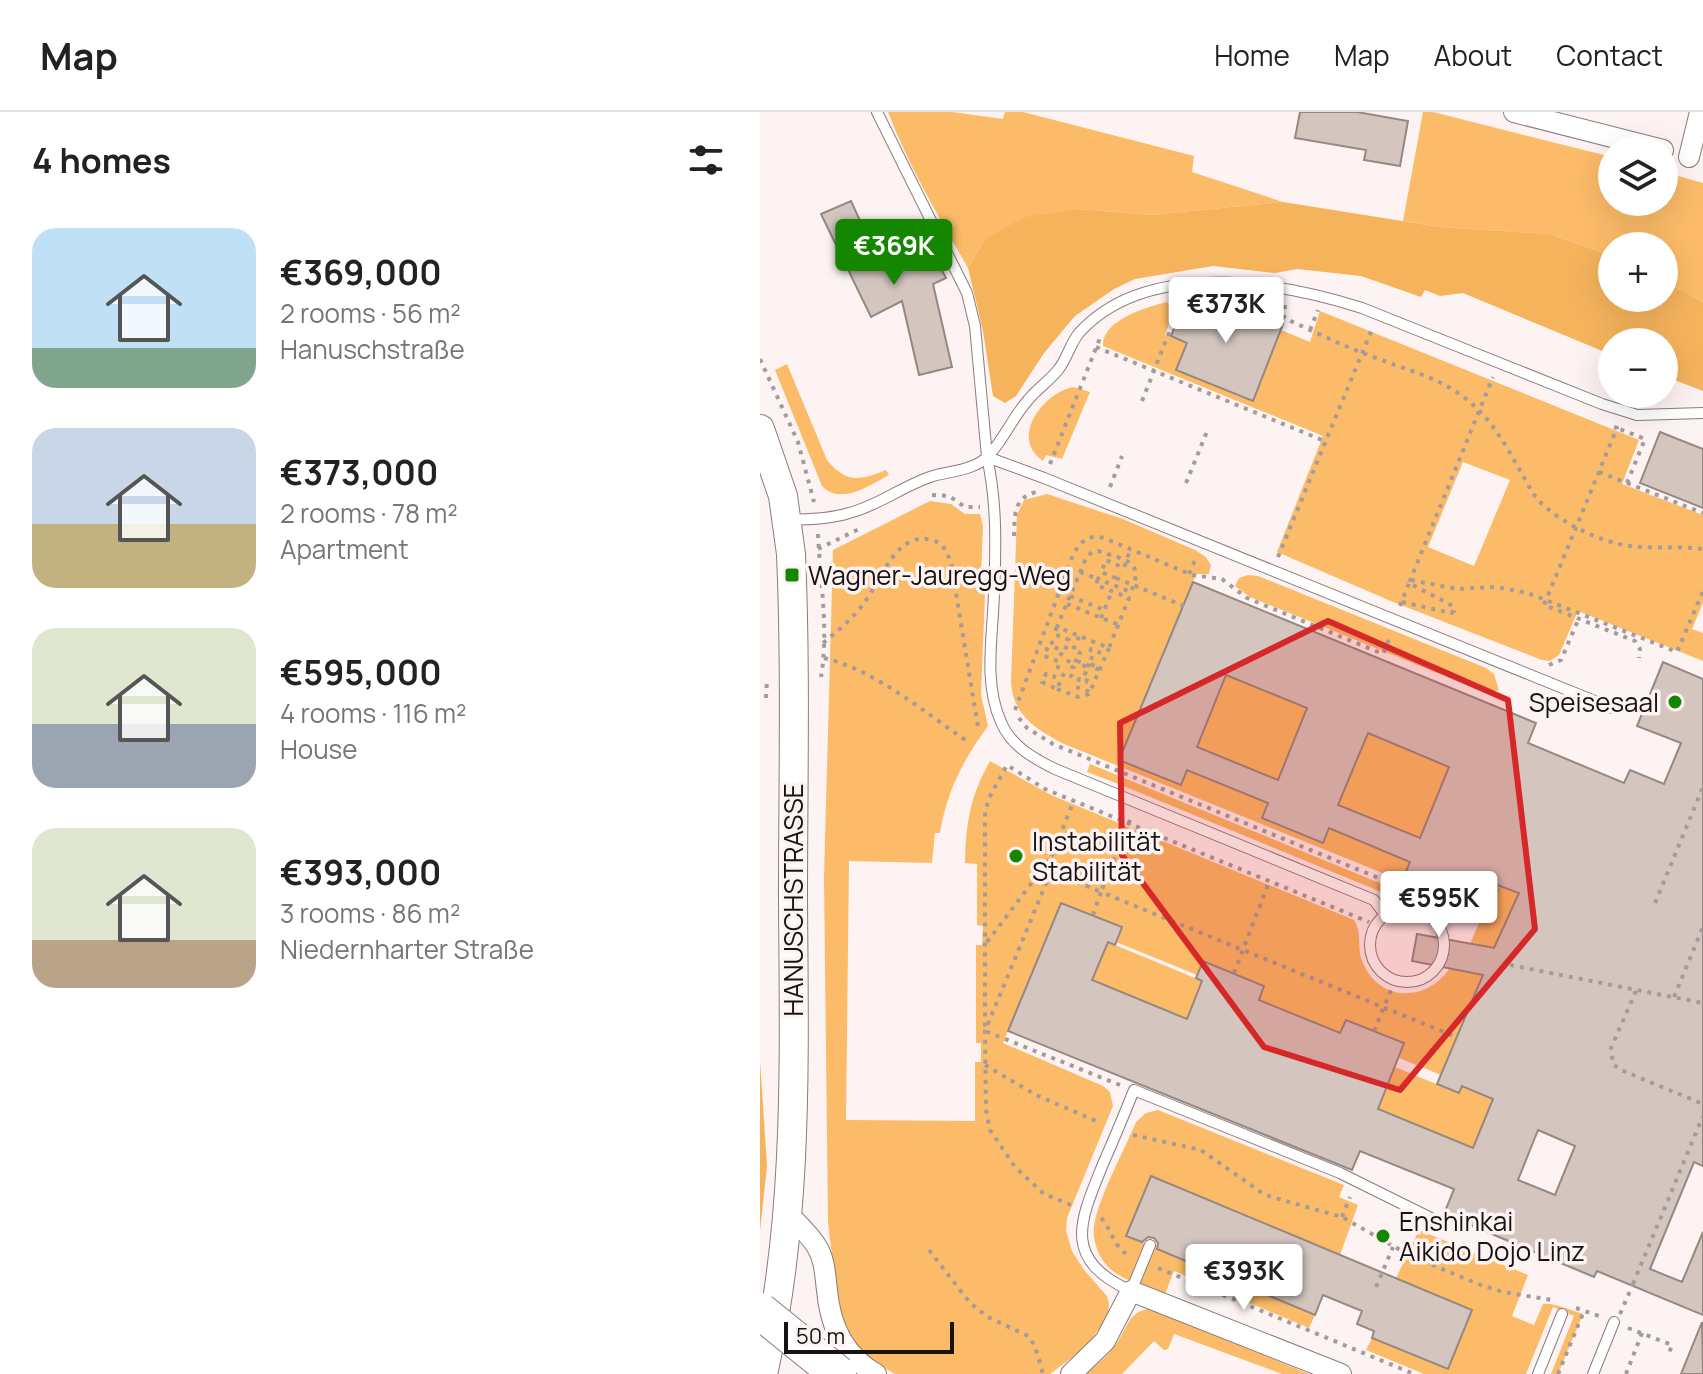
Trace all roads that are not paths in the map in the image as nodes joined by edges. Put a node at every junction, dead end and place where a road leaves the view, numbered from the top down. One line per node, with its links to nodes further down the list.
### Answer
1 (877, 112): 8 (lane)
2 (1514, 112): 4 (street)
3 (1700, 112): 5 (street)
4 (1608, 136)
5 (1696, 159)
6 (1703, 413): 8 (lane)
7 (760, 429): 9 (street, HANUSCHSTRASSE)
8 (987, 457): 9 (lane); 10 (lane); 11 (lane)
9 (788, 520): 12 (street, HANUSCHSTRASSE)
10 (1612, 708)
11 (1385, 915): 11 (lane)
12 (788, 1214): 19 (street, HANUSCHSTRASSE); 21 (street)
13 (1441, 1223): 15 (lane)
14 (1150, 1245): 15 (lane)
15 (1131, 1291): 22 (street); 23 (street)
16 (1564, 1309): 24 (lane)
17 (760, 1311): 20 (highway, bridge)
18 (1617, 1318): 25 (lane)
19 (763, 1374)
20 (838, 1374)
21 (876, 1374)
22 (1071, 1374)
23 (1341, 1374)
24 (1538, 1374)
25 (1593, 1374)

